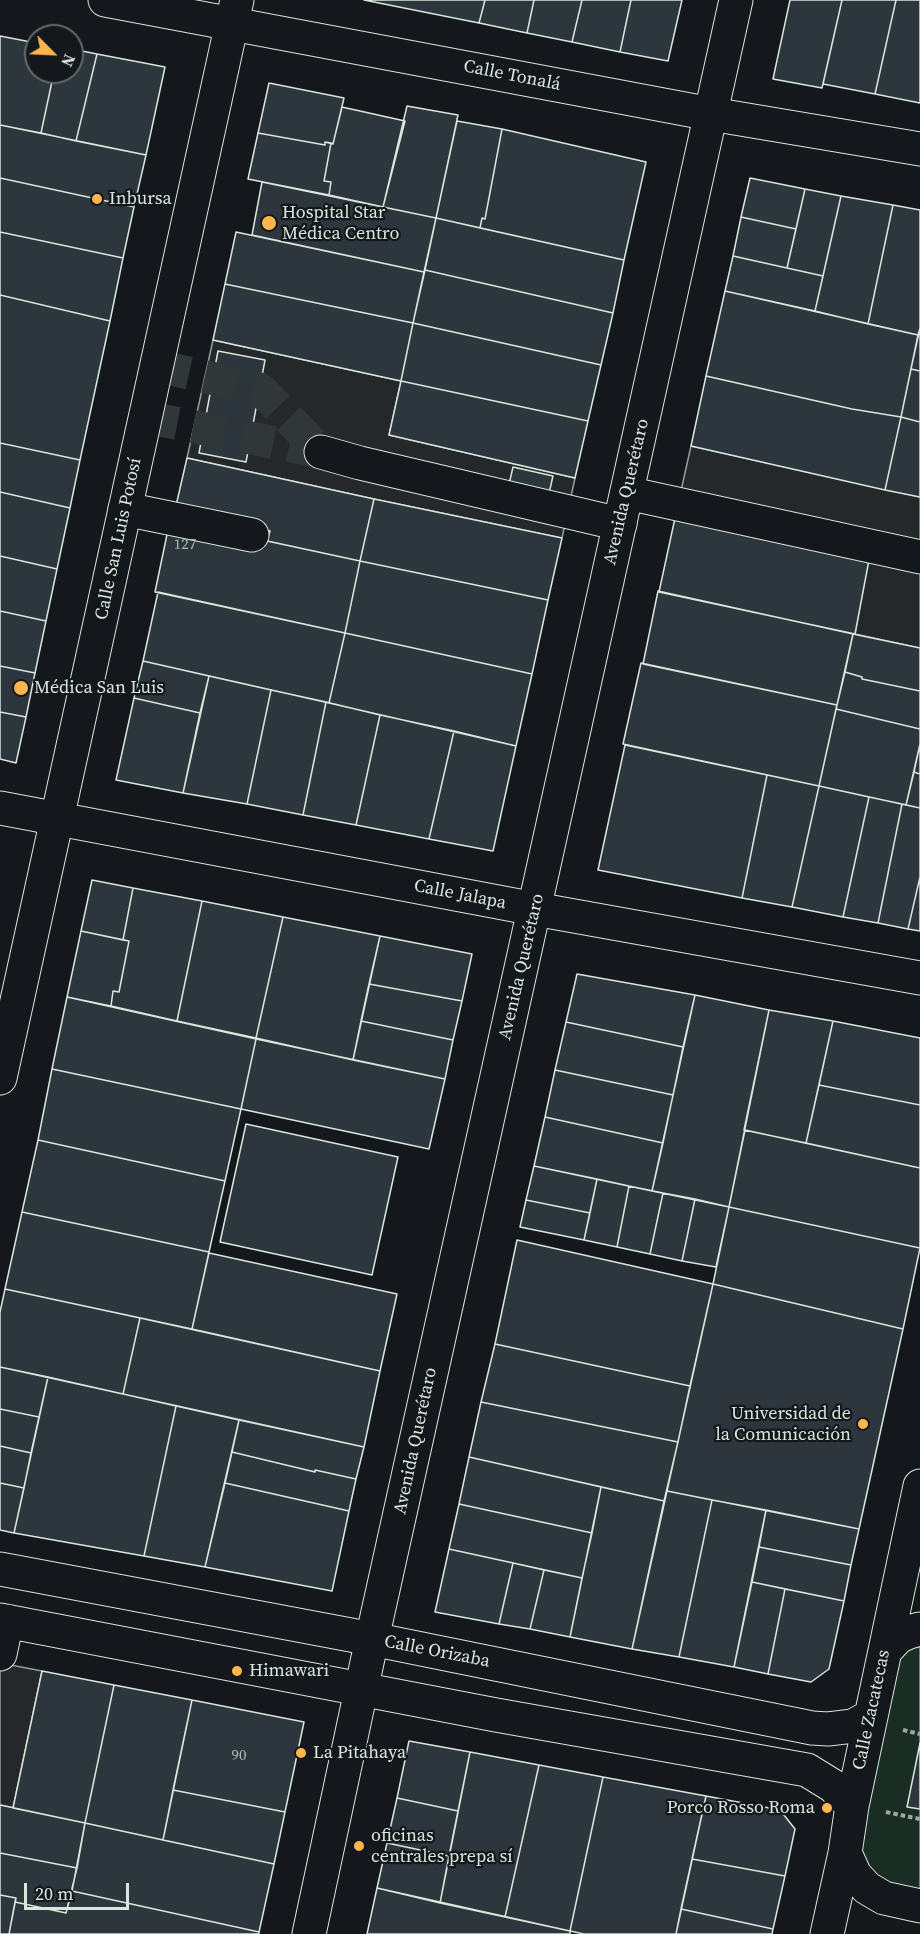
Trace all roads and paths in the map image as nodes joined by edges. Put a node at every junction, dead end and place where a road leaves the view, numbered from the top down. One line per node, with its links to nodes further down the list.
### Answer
1 (105, 0): 3 (street, Calle Tonalá)
2 (736, 0): 4 (street, Avenida Querétaro)
3 (235, 12): 4 (street, Calle Tonalá); 8 (street, Calle San Luis Potosí)
4 (711, 114): 5 (street, Calle Tonalá); 7 (street, Avenida Querétaro)
5 (920, 150)
6 (321, 452): 9 (street)
7 (627, 493): 9 (street, Avenida Querétaro); 11 (street)
8 (125, 509): 10 (street); 13 (street, Calle San Luis Potosí)
9 (620, 524): 14 (street, Avenida Querétaro)
10 (252, 535)
11 (920, 557)
12 (0, 808): 13 (street, Calle Jalapa)
13 (57, 819): 14 (street, Calle Jalapa); 16 (street, Calle San Luis Potosí)
14 (535, 909): 15 (street, Calle Jalapa); 21 (street, Avenida Querétaro)
15 (920, 978)
16 (0, 1078)
17 (920, 1486): 22 (street, Calle Zacatecas)
18 (0, 1569): 21 (street, Calle Orizaba)
19 (4, 1620): 23 (street); 24 (street)
20 (920, 1629): 22 (street)
21 (372, 1639): 24 (street, Avenida Querétaro); 25 (street, Calle Orizaba)
22 (885, 1651): 25 (street, Calle Zacatecas)
23 (0, 1654)
24 (362, 1690): 27 (street); 31 (street, Avenida Querétaro)
25 (885, 1722): 26 (path); 27 (street, Calle Zacatecas)
26 (920, 1734)
27 (867, 1809): 28 (path); 29 (street, Calle Zacatecas)
28 (920, 1819)
29 (846, 1853): 30 (street); 32 (street, Calle Zacatecas)
30 (920, 1906)
31 (309, 1934)
32 (827, 1934)

